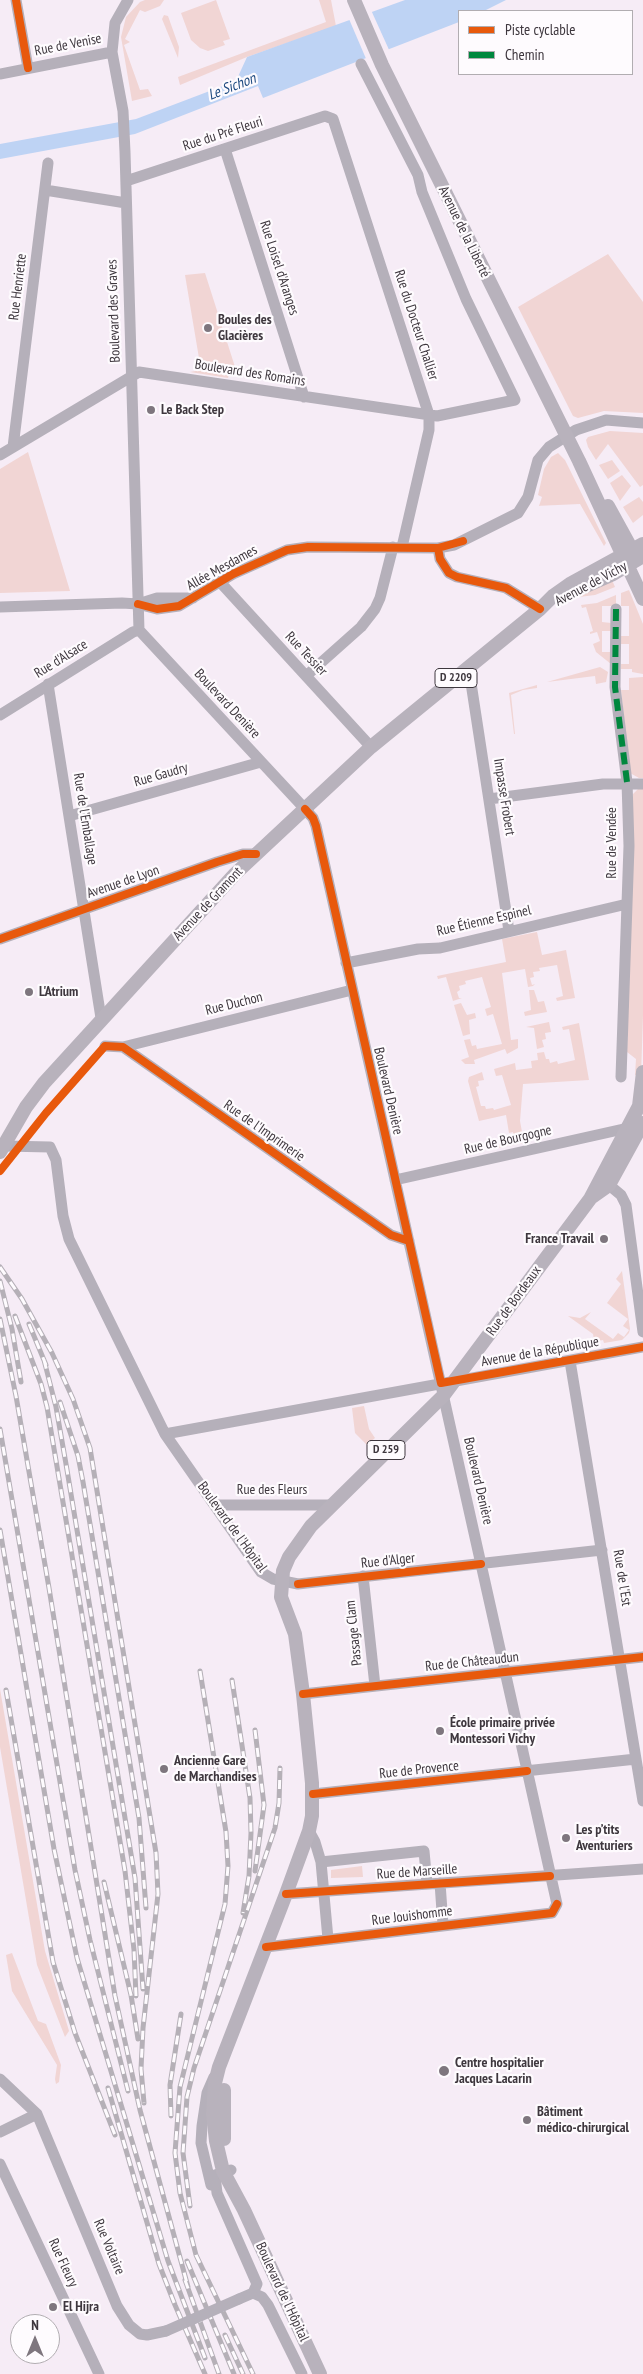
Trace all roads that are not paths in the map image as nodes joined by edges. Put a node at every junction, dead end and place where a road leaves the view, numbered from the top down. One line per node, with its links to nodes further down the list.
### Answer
1 (16, 0): 6 (street)
2 (354, 1): 18 (main road, Avenue de la Liberté)
3 (122, 2): 4 (street, Boulevard des Graves)
4 (112, 52): 6 (street, Rue de Venise); 11 (street, Boulevard des Graves)
5 (361, 64): 16 (street, Boulevard des Romains)
6 (28, 68): 7 (street, Rue de Venise)
7 (0, 74)
8 (330, 116): 9 (street, Rue du Pré Fleuri); 16 (street, Rue du Docteur Challier)
9 (225, 149): 11 (street, Rue du Pré Fleuri); 15 (street, Rue Loisel d'Aranges)
10 (48, 163): 12 (street, Rue Henriette)
11 (126, 181): 13 (street, Boulevard des Graves)
12 (45, 190): 13 (street); 19 (street, Rue Henriette)
13 (126, 203): 14 (street, Boulevard des Graves)
14 (131, 378): 15 (street, Boulevard des Romains); 19 (street, Boulevard des Romains); 27 (street, Boulevard des Graves)
15 (304, 397): 16 (street, Boulevard des Romains)
16 (429, 415): 21 (street, Rue du Docteur Challier)
17 (643, 423): 18 (street, Allée Mesdames)
18 (567, 436): 22 (street, Allée Mesdames); 23 (main road, Avenue de la Liberté)
19 (13, 447): 20 (street, Boulevard des Romains)
20 (0, 455)
21 (398, 547): 22 (street, Allée Mesdames); 25 (street, Allée Mesdames); 33 (street, Rue du Docteur Challier)
22 (438, 548): 29 (street)
23 (634, 555): 24 (main road, Avenue de la Liberté); 26 (main road, Avenue de la Liberté); 29 (main road, Avenue de Vichy / D 2209)
24 (643, 576)
25 (220, 582): 27 (street, Allée Mesdames); 33 (street, Rue Tessier)
26 (643, 599)
27 (138, 604): 28 (street, Allée Mesdames); 31 (street, Boulevard des Graves)
28 (0, 607)
29 (540, 609): 32 (main road, Avenue de Gramont / D 2209)
30 (616, 609): 38 (street, Rue de Vendée)
31 (139, 630): 34 (street, Rue d'Alsace); 37 (street, Boulevard Denière)
32 (466, 669): 36 (main road, Avenue de Gramont / D 2209); 40 (street, Impasse Frobert)
33 (306, 676): 36 (street, Rue Tessier)
34 (48, 684): 35 (street, Rue d'Alsace); 42 (street, Rue de l'Emballage)
35 (0, 714)
36 (371, 747): 41 (main road, Avenue de Gramont / D 2209)
37 (261, 762): 41 (street, Boulevard Denière); 42 (street, Rue Gaudry)
38 (627, 782): 39 (street); 40 (street); 46 (street, Rue de Vendée)
39 (643, 784)
40 (489, 799): 48 (street, Impasse Frobert)
41 (304, 809): 43 (main road, Avenue de Gramont / D 2209); 50 (street, Boulevard Denière)
42 (69, 816): 47 (street, Rue de l'Emballage)
43 (256, 854): 44 (street, Avenue de Lyon); 45 (main road, Avenue de Gramont / D 2209)
44 (217, 862): 45 (street); 47 (street, Avenue de Lyon)
45 (235, 874): 52 (main road, Avenue de Gramont / D 2209)
46 (627, 904): 48 (street, Rue Étienne Espinel); 56 (street, Rue de Vendée)
47 (84, 909): 49 (street, Avenue de Lyon); 52 (street, Rue de l'Emballage)
48 (509, 931): 50 (street, Rue Étienne Espinel)
49 (0, 939)
50 (346, 963): 51 (street, Boulevard Denière)
51 (352, 990): 54 (street, Rue Duchon); 61 (street, Boulevard Denière)
52 (101, 1018): 60 (main road, Avenue de Gramont / D 2209)
53 (105, 1046): 54 (street)
54 (123, 1047): 63 (street, Rue de l'Imprimerie)
55 (643, 1072): 57 (main road)
56 (621, 1077)
57 (642, 1112): 59 (main road)
58 (643, 1123): 62 (main road)
59 (628, 1128): 61 (street, Rue de Bourgogne); 62 (main road)
60 (2, 1149): 69 (street, Boulevard de l'Hôpital)
61 (395, 1180): 63 (street, Boulevard Denière)
62 (605, 1182): 64 (street); 67 (main road, Rue de Bordeaux)
63 (409, 1241): 68 (street, Boulevard Denière)
64 (643, 1332)
65 (643, 1346): 66 (street, Avenue de la République)
66 (570, 1361): 67 (street, Avenue de la République); 72 (street, Rue de l'Est)
67 (456, 1380): 68 (main road, Rue de Bordeaux)
68 (442, 1389): 69 (street); 71 (main road, Rue de Bordeaux / D 259); 73 (street, Boulevard Denière)
69 (165, 1434): 70 (street, Boulevard de l'Hôpital)
70 (214, 1505): 71 (street, Rue des Fleurs); 75 (street, Boulevard de l'Hôpital)
71 (330, 1505): 75 (main road, Rue de Bordeaux / D 259)
72 (602, 1550): 73 (street, Rue d'Alger); 77 (street, Rue de l'Est)
73 (481, 1564): 74 (street, Rue d'Alger); 78 (street, Boulevard Denière)
74 (363, 1576): 75 (street, Rue d'Alger); 79 (street, Passage Clam)
75 (281, 1581): 80 (main road, Boulevard de l'Hôpital)
76 (643, 1657): 77 (street, Rue de Châteaudun)
77 (620, 1659): 78 (street, Rue de Châteaudun); 81 (street, Rue de l'Est)
78 (505, 1671): 79 (street, Rue de Châteaudun); 82 (street, Boulevard Denière)
79 (375, 1686): 80 (street, Rue de Châteaudun)
80 (303, 1694): 83 (main road, Boulevard de l'Hôpital)
81 (636, 1759): 82 (street, Rue de Provence); 84 (street, Rue de l'Est)
82 (527, 1771): 83 (street, Rue de Provence); 88 (street, Boulevard Denière)
83 (313, 1794): 85 (main road, Boulevard de l'Hôpital)
84 (643, 1801)
85 (309, 1831): 86 (street); 92 (main road, Boulevard de l'Hôpital)
86 (321, 1862): 90 (street, Rue de Marseille); 91 (street)
87 (643, 1869): 88 (street, Rue de Marseille)
88 (550, 1876): 89 (street, Rue de Marseille); 93 (street, Boulevard Denière)
89 (440, 1883): 90 (street, Rue de Marseille); 94 (street)
90 (427, 1884): 91 (street, Rue de Marseille)
91 (324, 1891): 92 (street, Rue de Marseille); 95 (street)
92 (286, 1894): 96 (main road, Boulevard de l'Hôpital)
93 (557, 1904): 94 (street, Rue Jouishomme)
94 (443, 1925): 95 (street, Rue Jouishomme)
95 (328, 1939): 96 (street, Rue Jouishomme)
96 (266, 1947): 97 (main road, Boulevard de l'Hôpital)
97 (238, 2021): 98 (main road, Boulevard de l'Hôpital); 103 (main road, Boulevard de l'Hôpital)
98 (219, 2067): 103 (main road, Boulevard de l'Hôpital); 104 (street)
99 (0, 2079): 100 (street, Rue Voltaire)
100 (37, 2114): 101 (street); 106 (street, Rue Voltaire, bridge)
101 (0, 2132)
102 (0, 2164): 107 (street, Rue Fleury)
103 (227, 2171): 104 (street); 109 (main road, Boulevard de l'Hôpital)
104 (222, 2207): 105 (street, Boulevard de l'Hôpital)
105 (253, 2293): 106 (street, Boulevard de l'Hôpital); 108 (street, Boulevard de l'Hôpital)
106 (238, 2299)
107 (99, 2374)
108 (302, 2374)
109 (320, 2374)

